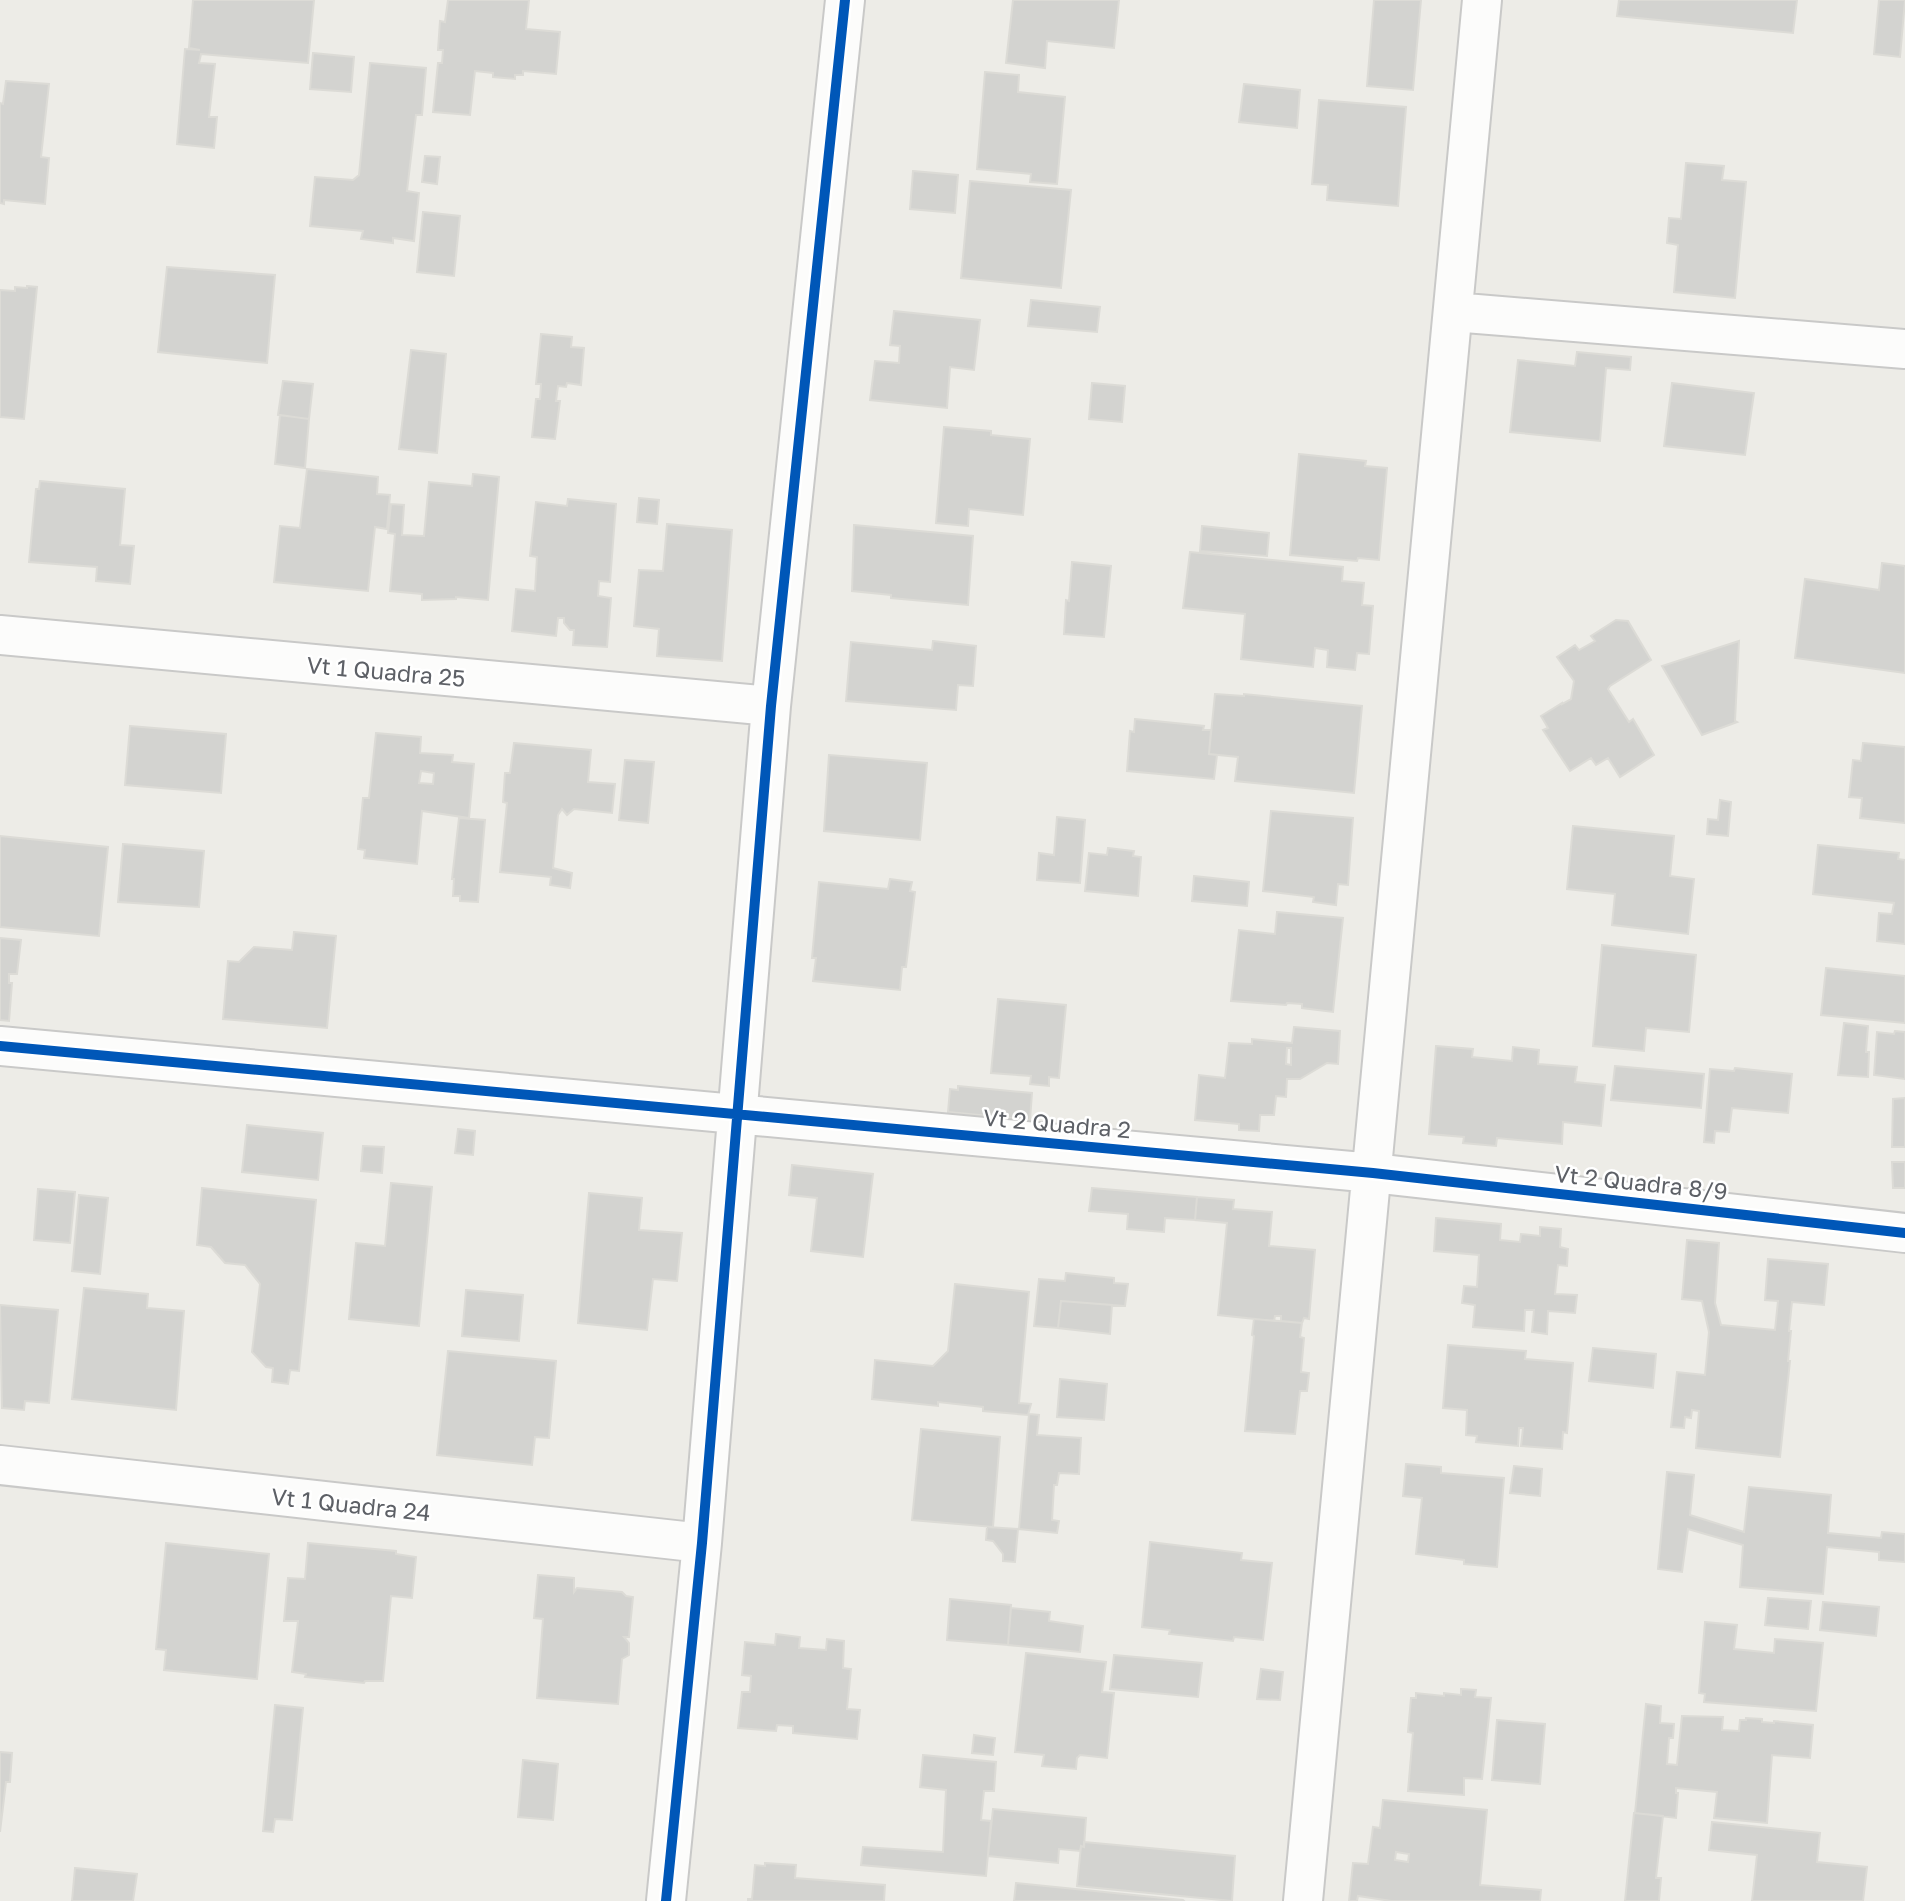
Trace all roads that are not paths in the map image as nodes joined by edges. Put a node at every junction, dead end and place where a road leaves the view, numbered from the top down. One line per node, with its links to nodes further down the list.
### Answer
1 (845, 0): 6 (street)
2 (1482, 0): 3 (street)
3 (1453, 312): 4 (street); 9 (street)
4 (1905, 348)
5 (0, 635): 6 (street, Vt 1 Quadra 25)
6 (771, 706): 8 (street)
7 (0, 1046): 8 (street, Vt 2 Quadra 2)
8 (737, 1115): 9 (street, Vt 2 Quadra 2); 12 (street)
9 (1373, 1173): 10 (street, Vt 2 Quadra 8/9); 14 (street)
10 (1905, 1233)
11 (0, 1465): 12 (street, Vt 1 Quadra 24)
12 (702, 1544): 13 (street)
13 (666, 1901)
14 (1303, 1901)

